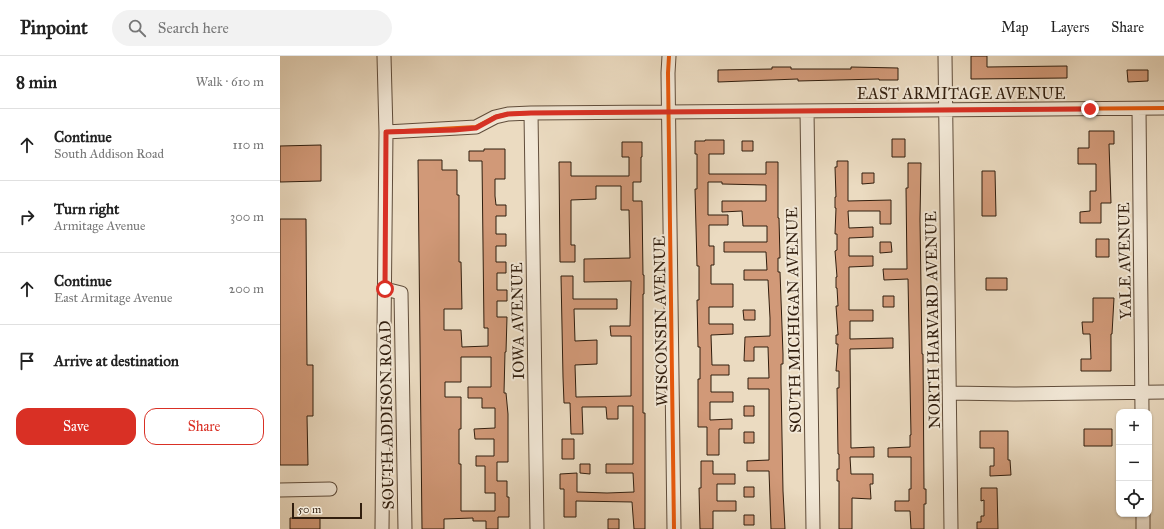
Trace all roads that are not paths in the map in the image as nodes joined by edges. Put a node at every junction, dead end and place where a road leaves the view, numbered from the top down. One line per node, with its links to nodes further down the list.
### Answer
1 (384, 56): 10 (street, SOUTH ADDISON ROAD)
2 (669, 56): 8 (street, WISCONSIN AVENUE)
3 (945, 56): 6 (street, NORTH HARVARD AVENUE)
4 (1164, 108): 5 (street, EAST ARMITAGE AVENUE)
5 (1139, 109): 6 (street, EAST ARMITAGE AVENUE); 12 (street, YALE AVENUE)
6 (946, 110): 7 (street, EAST ARMITAGE AVENUE); 14 (street, NORTH HARVARD AVENUE)
7 (807, 111): 8 (street, EAST ARMITAGE AVENUE); 23 (street, SOUTH MICHIGAN AVENUE)
8 (669, 112): 9 (street, EAST ARMITAGE AVENUE); 22 (street, WISCONSIN AVENUE)
9 (531, 113): 10 (street, EAST ARMITAGE AVENUE); 21 (street, IOWA AVENUE)
10 (386, 132): 11 (street, SOUTH ADDISON ROAD)
11 (385, 289): 19 (street, SOUTH ADDISON ROAD); 20 (street, SOUTH ADDISON ROAD)
12 (1142, 392): 13 (street); 14 (street); 15 (street, YALE AVENUE)
13 (1164, 392)
14 (950, 393): 24 (street, NORTH HARVARD AVENUE)
15 (1142, 409)
16 (330, 489): 17 (street)
17 (280, 490)
18 (1143, 517): 25 (street)
19 (382, 529)
20 (404, 529)
21 (537, 529)
22 (674, 529)
23 (814, 529)
24 (951, 529)
25 (1143, 529)

